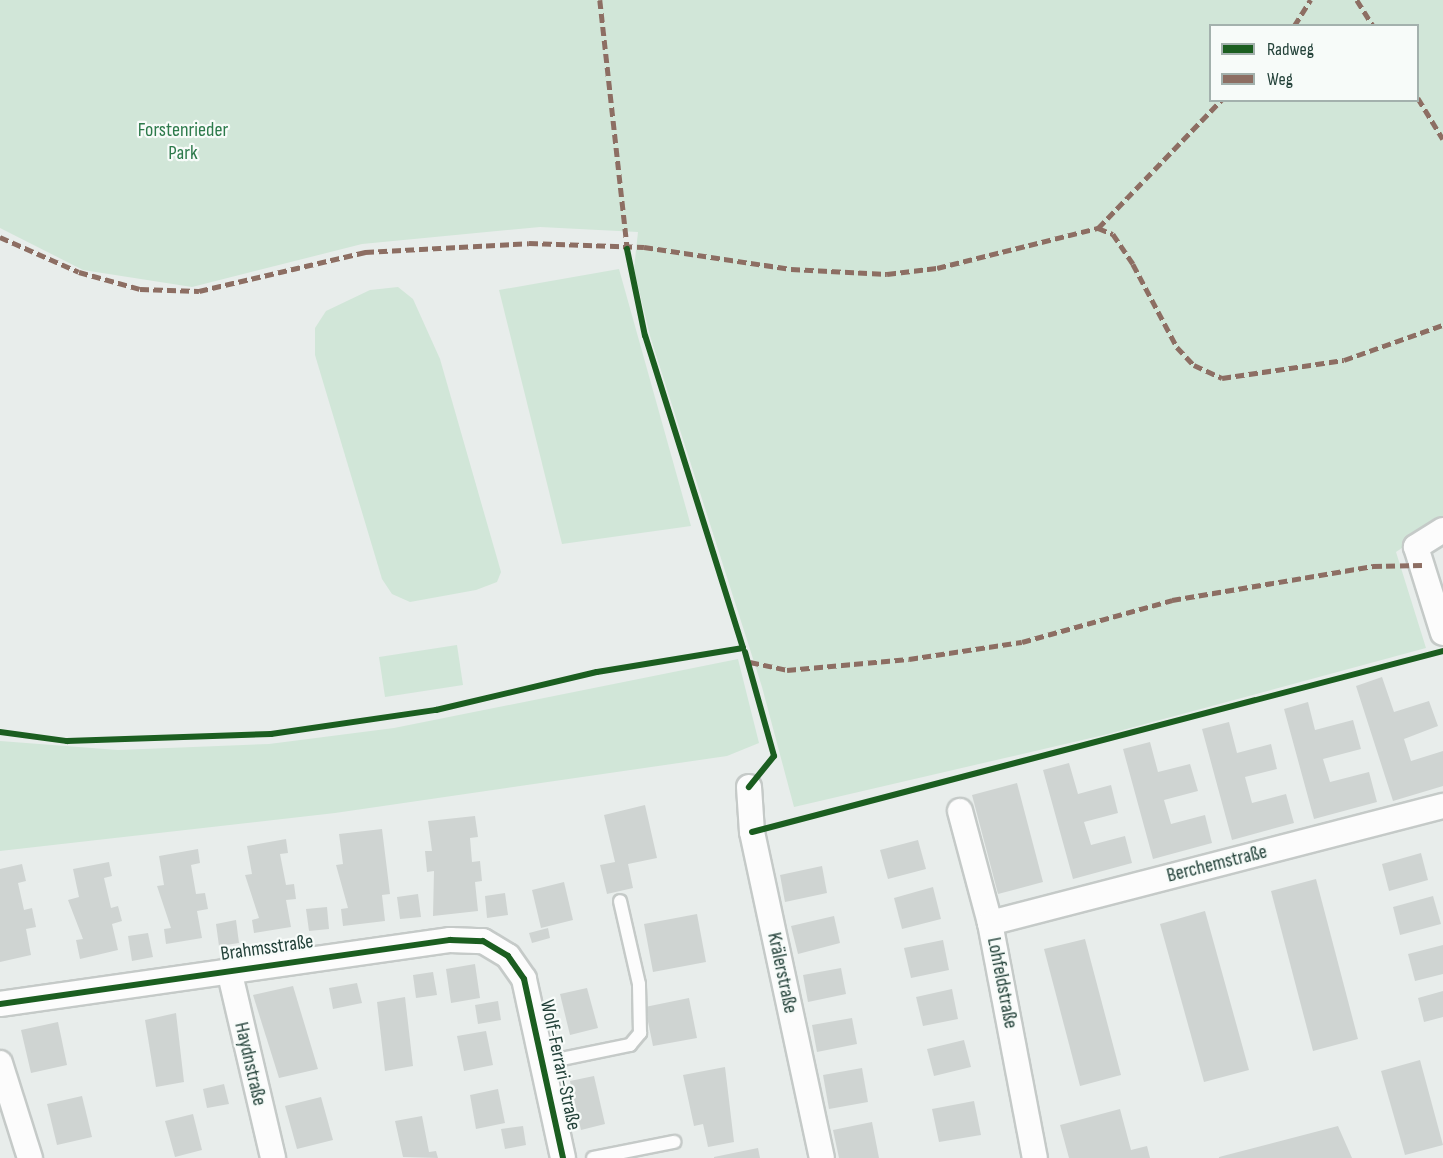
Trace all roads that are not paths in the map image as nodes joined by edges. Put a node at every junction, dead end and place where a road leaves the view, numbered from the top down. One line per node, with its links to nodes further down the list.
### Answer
1 (1443, 530): 2 (street)
2 (1436, 589): 3 (street)
3 (1443, 633)
4 (749, 787): 19 (street, Krälerstraße)
5 (1443, 806): 8 (street, Berchemstraße)
6 (960, 811): 8 (street, Lohfeldstraße)
7 (620, 901): 13 (lane)
8 (990, 923): 20 (street, Lohfeldstraße)
9 (229, 970): 10 (street, Brahmsstraße); 11 (street, Brahmsstraße); 16 (street, Haydnstraße)
10 (524, 979): 13 (street, Wolf-Ferrari-Straße)
11 (0, 1004)
12 (0, 1063): 15 (street)
13 (542, 1063): 17 (street, Wolf-Ferrari-Straße)
14 (674, 1142): 18 (lane)
15 (30, 1158)
16 (273, 1158)
17 (563, 1158)
18 (593, 1158)
19 (822, 1158)
20 (1035, 1158)

